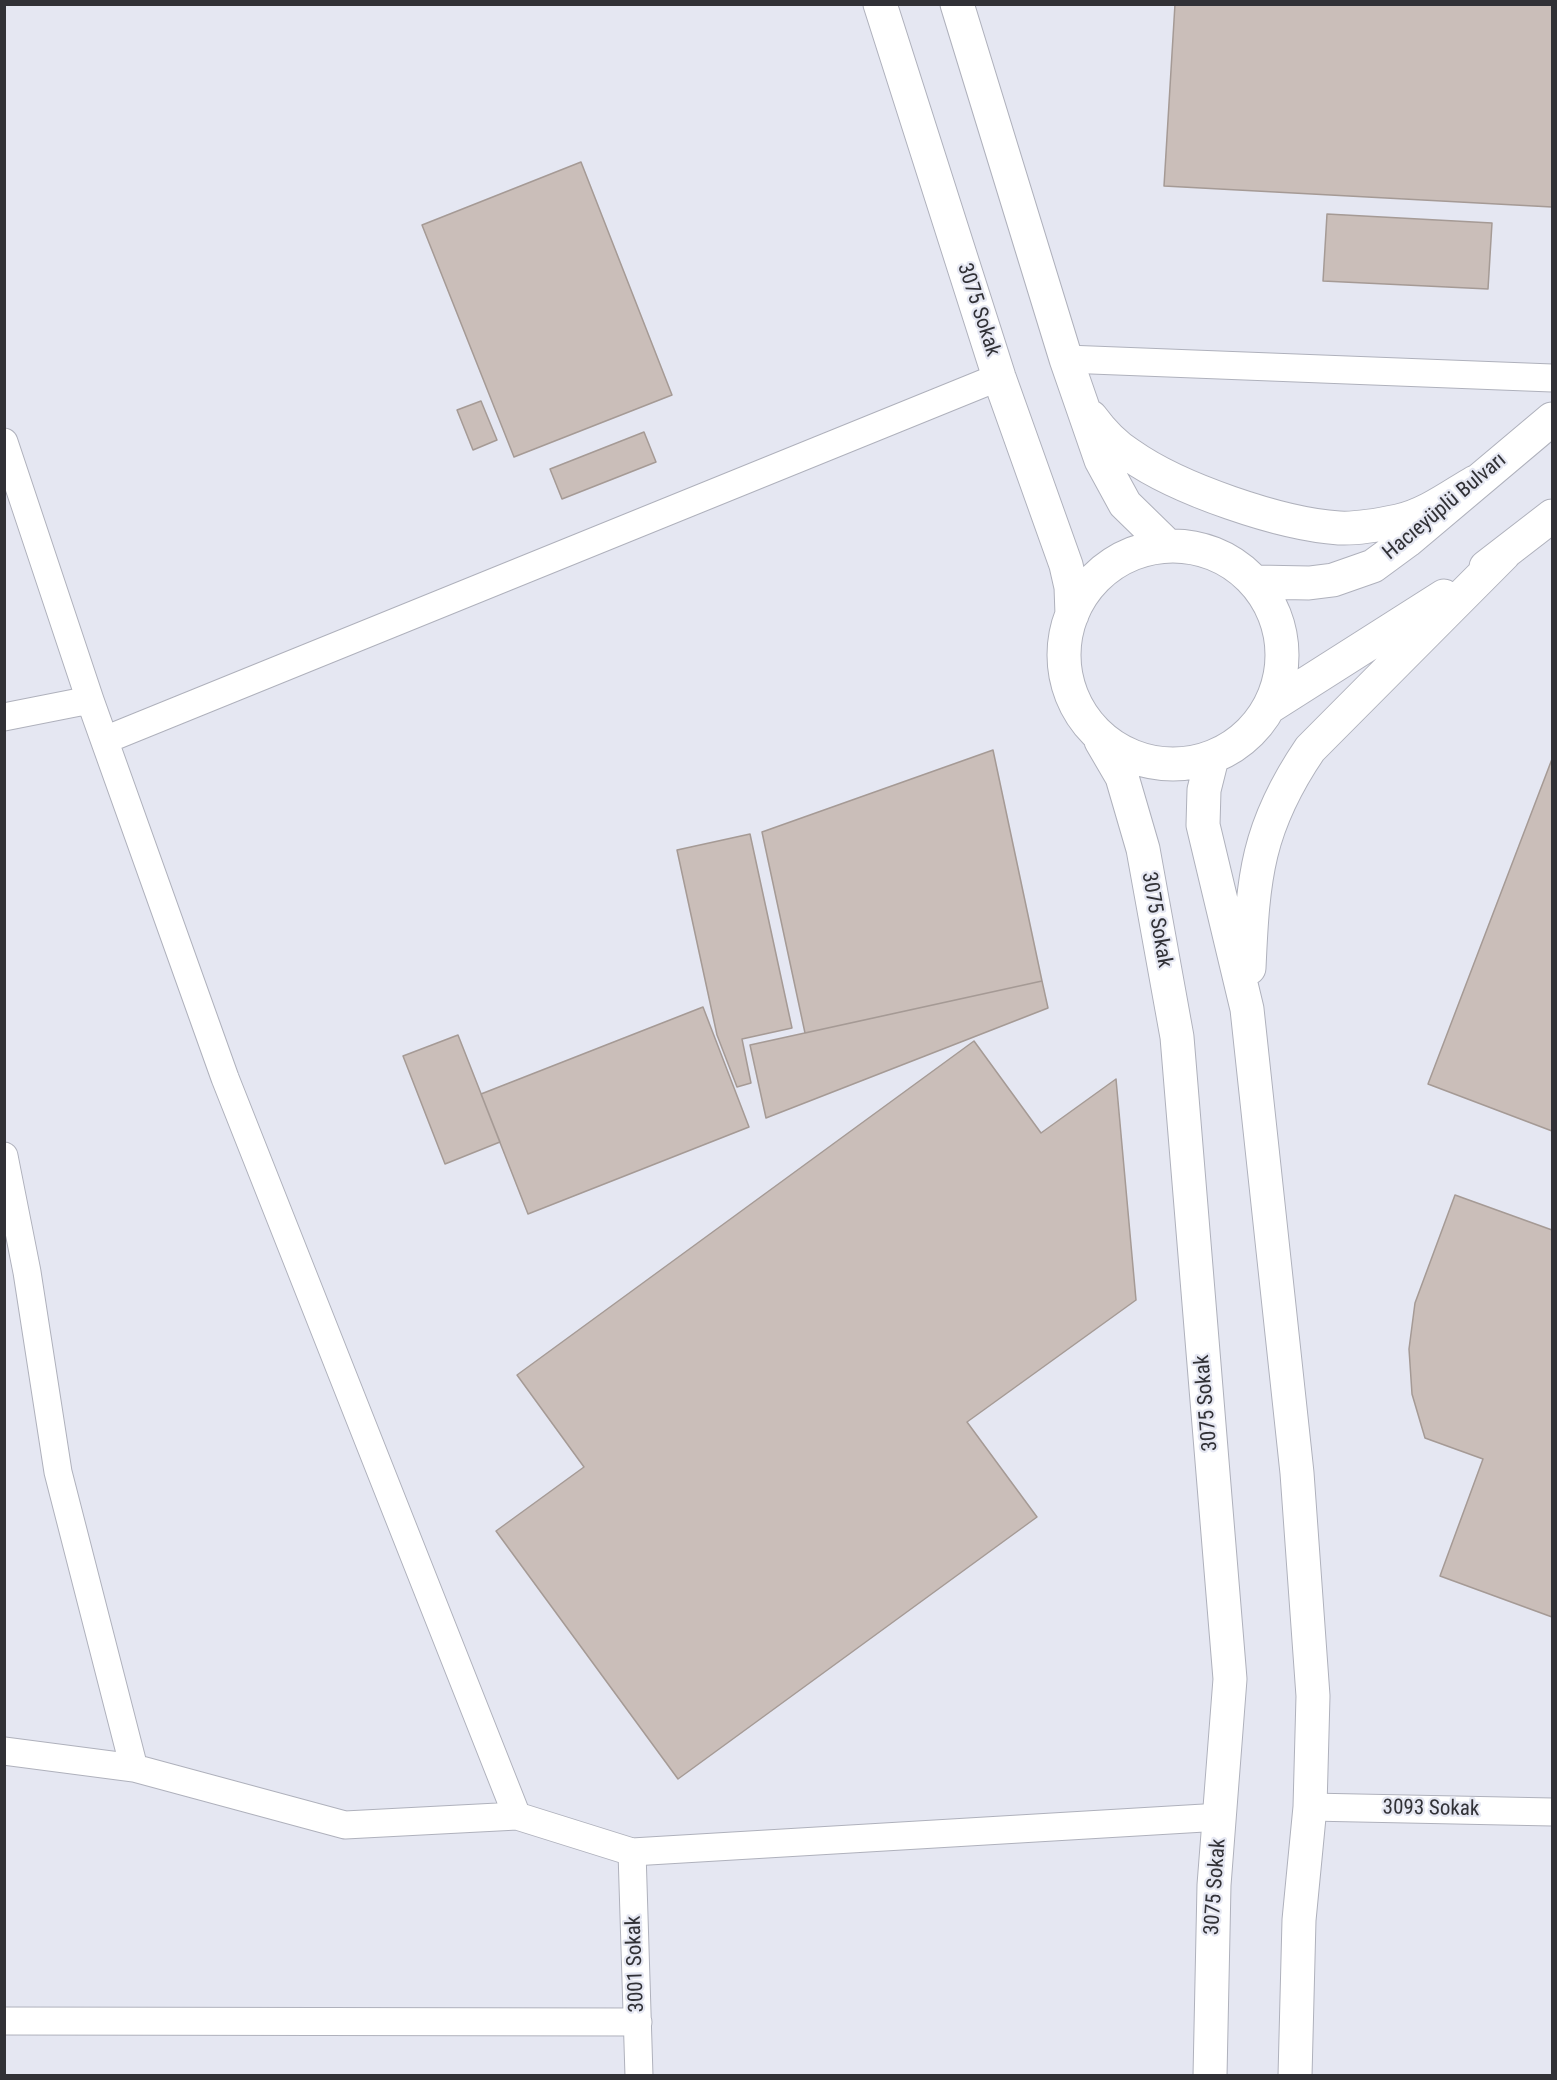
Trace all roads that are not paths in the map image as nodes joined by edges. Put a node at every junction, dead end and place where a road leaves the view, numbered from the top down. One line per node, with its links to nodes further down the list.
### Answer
1 (879, 4): 4 (street, 3075 Sokak)
2 (957, 4): 3 (street)
3 (1065, 359): 5 (street); 6 (street)
4 (999, 377): 14 (street, 3075 Sokak); 18 (street)
5 (1552, 378)
6 (1080, 404): 9 (street); 11 (street)
7 (1552, 419): 9 (street, Hacıeyüplü Bulvarı)
8 (4, 442): 15 (street)
9 (1475, 482): 13 (street, Hacıeyüplü Bulvarı)
10 (1552, 516): 12 (street)
11 (1167, 545): 13 (street); 14 (street)
12 (1504, 554): 16 (street); 21 (street)
13 (1257, 582): 16 (street)
14 (1072, 615): 19 (street, 3075 Sokak)
15 (90, 700): 17 (street); 18 (street)
16 (1270, 706): 20 (street)
17 (4, 717)
18 (105, 740): 27 (street)
19 (1101, 741): 20 (street); 28 (street, 3075 Sokak)
20 (1212, 758): 21 (street)
21 (1247, 1009): 25 (street)
22 (4, 1156): 24 (street)
23 (4, 1751): 24 (street)
24 (134, 1768): 27 (street)
25 (1310, 1807): 26 (street, 3093 Sokak); 34 (street)
26 (1552, 1812)
27 (517, 1816): 29 (street)
28 (1221, 1817): 29 (street); 33 (street, 3075 Sokak)
29 (632, 1852): 31 (street, 3001 Sokak)
30 (4, 2021): 31 (street)
31 (638, 2022): 32 (street, 3001 Sokak)
32 (639, 2076)
33 (1210, 2076)
34 (1295, 2076)

